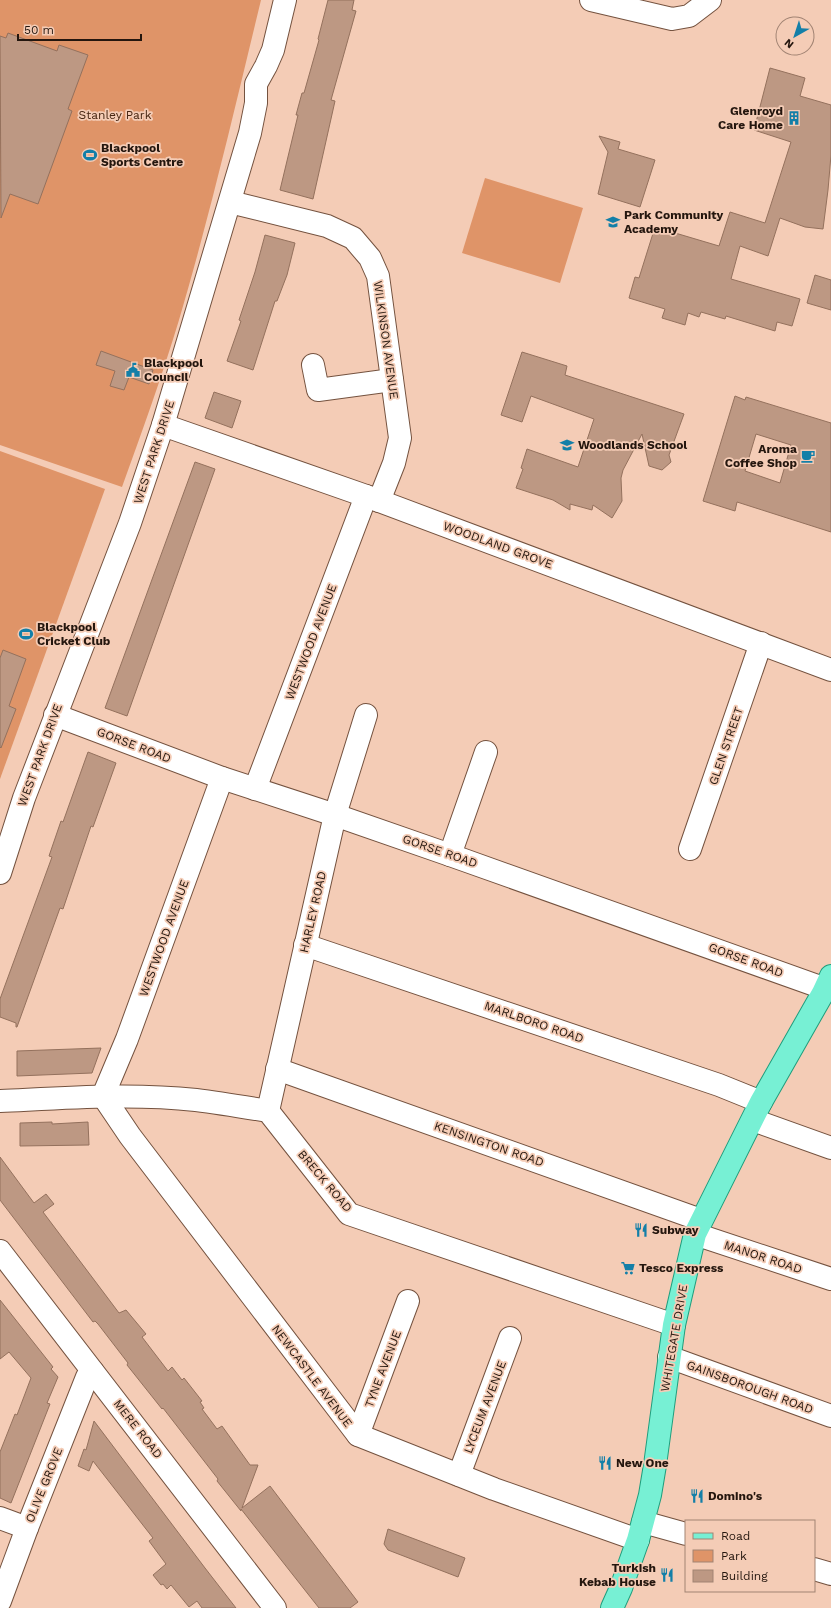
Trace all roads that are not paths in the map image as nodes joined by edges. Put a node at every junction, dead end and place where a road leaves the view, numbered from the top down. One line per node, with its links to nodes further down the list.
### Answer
1 (285, 0): 4 (street, WEST PARK DRIVE)
2 (591, 0): 3 (street)
3 (710, 0)
4 (230, 202): 6 (street, WILKINSON AVENUE); 7 (street, WEST PARK DRIVE)
5 (313, 365): 6 (street)
6 (392, 380): 8 (street, WILKINSON AVENUE)
7 (163, 425): 8 (street, WOODLAND GROVE); 12 (street, WEST PARK DRIVE)
8 (372, 498): 9 (street, WOODLAND GROVE); 15 (street, WESTWOOD AVENUE)
9 (761, 644): 10 (street, WOODLAND GROVE); 17 (street, GLEN STREET)
10 (831, 670)
11 (366, 714): 16 (street, HARLEY ROAD)
12 (55, 716): 14 (street, GORSE ROAD); 19 (street, WEST PARK DRIVE)
13 (486, 752): 18 (street)
14 (222, 778): 15 (street, GORSE ROAD); 23 (street, WESTWOOD AVENUE)
15 (255, 789): 16 (street, GORSE ROAD)
16 (335, 815): 18 (street, GORSE ROAD); 20 (street, HARLEY ROAD)
17 (690, 849)
18 (450, 855): 21 (street, GORSE ROAD)
19 (0, 872)
20 (305, 945): 22 (street, HARLEY ROAD); 26 (street, MARLBORO ROAD)
21 (828, 989): 26 (main road, WHITEGATE DRIVE)
22 (277, 1069): 25 (street, HARLEY ROAD); 28 (street, KENSINGTON ROAD)
23 (103, 1096): 24 (street); 25 (street); 37 (street, NEWCASTLE AVENUE)
24 (0, 1100)
25 (268, 1111): 32 (street, BRECK ROAD)
26 (757, 1111): 27 (street, MARLBORO ROAD); 28 (main road, WHITEGATE DRIVE)
27 (831, 1148)
28 (698, 1227): 30 (street, MANOR ROAD); 32 (main road, WHITEGATE DRIVE)
29 (0, 1251): 35 (street, MERE ROAD)
30 (831, 1279)
31 (408, 1302): 37 (street, TYNE AVENUE)
32 (674, 1325): 34 (main road, WHITEGATE DRIVE)
33 (510, 1338): 38 (street, LYCEUM AVENUE)
34 (669, 1357): 36 (street, GAINSBOROUGH ROAD); 41 (main road, WHITEGATE DRIVE)
35 (93, 1372): 40 (street, OLIVE GROVE); 46 (street, MERE ROAD)
36 (831, 1416)
37 (358, 1436): 38 (street, NEWCASTLE AVENUE)
38 (459, 1475): 41 (street, NEWCASTLE AVENUE)
39 (0, 1518): 40 (street)
40 (27, 1528): 45 (street, OLIVE GROVE)
41 (640, 1531): 42 (street, NEWCASTLE AVENUE); 47 (main road, WHITEGATE DRIVE)
42 (685, 1534)
43 (815, 1569): 44 (street)
44 (831, 1574)
45 (0, 1601)
46 (275, 1608)
47 (612, 1608)

